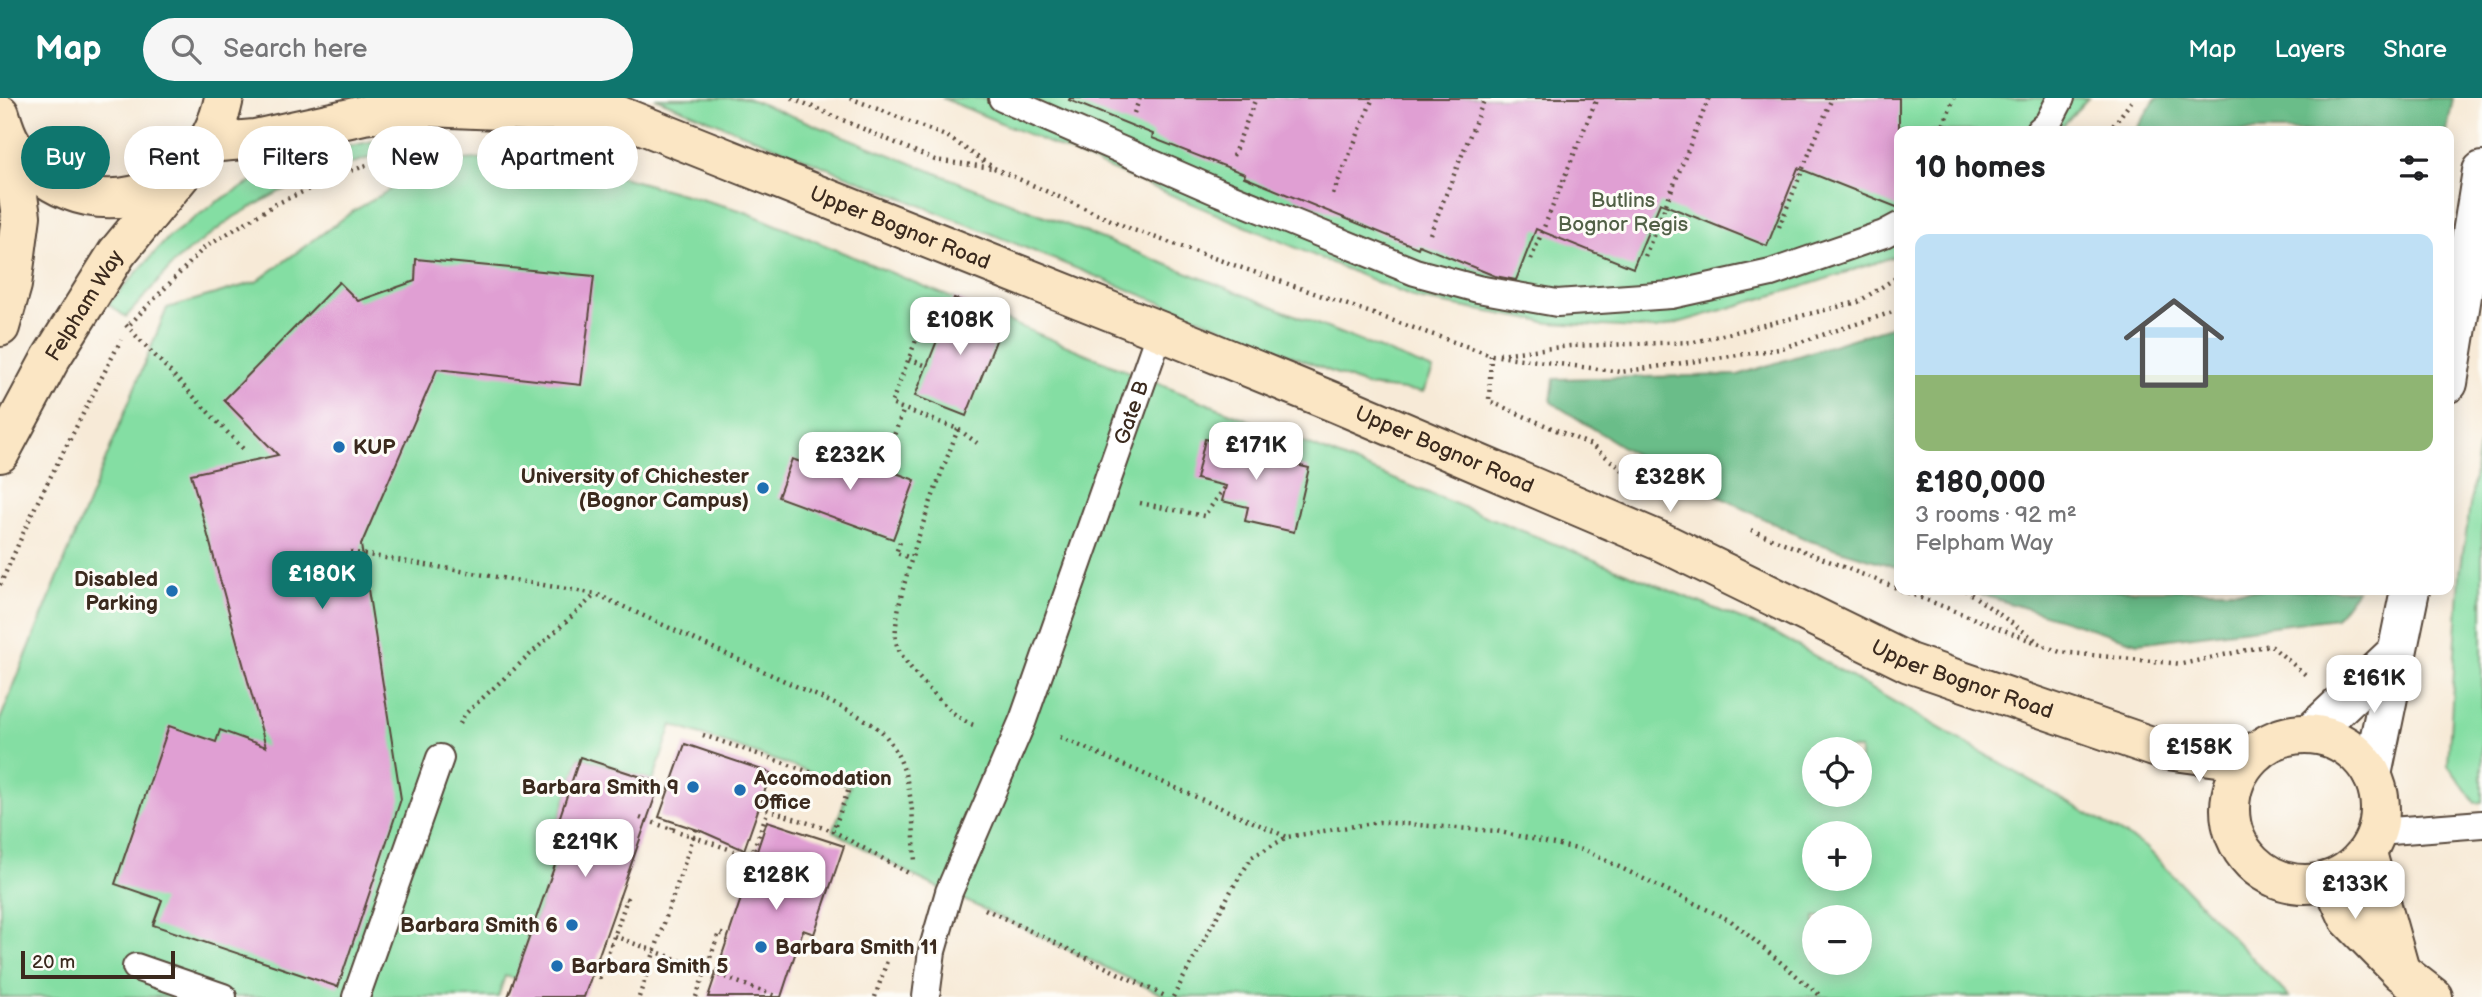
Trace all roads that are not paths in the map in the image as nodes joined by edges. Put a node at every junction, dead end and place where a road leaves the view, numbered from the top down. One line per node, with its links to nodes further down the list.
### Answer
1 (224, 98): 5 (main road, Felpham Way)
2 (1002, 98): 12 (lane)
3 (2061, 98): 6 (lane)
4 (595, 104): 8 (main road, Upper Bognor Road); 14 (main road, Upper Bognor Road)
5 (214, 126)
6 (2045, 126)
7 (4, 129): 10 (main road); 13 (main road)
8 (224, 149)
9 (2482, 171): 15 (street)
10 (154, 189)
11 (170, 189): 16 (main road, Felpham Way)
12 (1894, 229)
13 (0, 327)
14 (1160, 331): 20 (main road, Upper Bognor Road); 32 (lane, Gate B)
15 (2454, 346)
16 (0, 453)
17 (2409, 595): 18 (street)
18 (2397, 652): 19 (street); 23 (street)
19 (2310, 734): 22 (main road); 23 (main road)
20 (2160, 748): 22 (main road, Upper Bognor Road); 24 (main road)
21 (440, 758): 31 (lane)
22 (2247, 761): 24 (main road)
23 (2372, 775): 26 (main road)
24 (2229, 805): 27 (main road)
25 (2482, 824): 26 (lane)
26 (2372, 842): 27 (main road); 29 (main road)
27 (2331, 880): 29 (main road)
28 (136, 967): 30 (lane)
29 (2401, 972): 33 (main road)
30 (223, 997)
31 (356, 997)
32 (926, 997)
33 (2433, 997)

